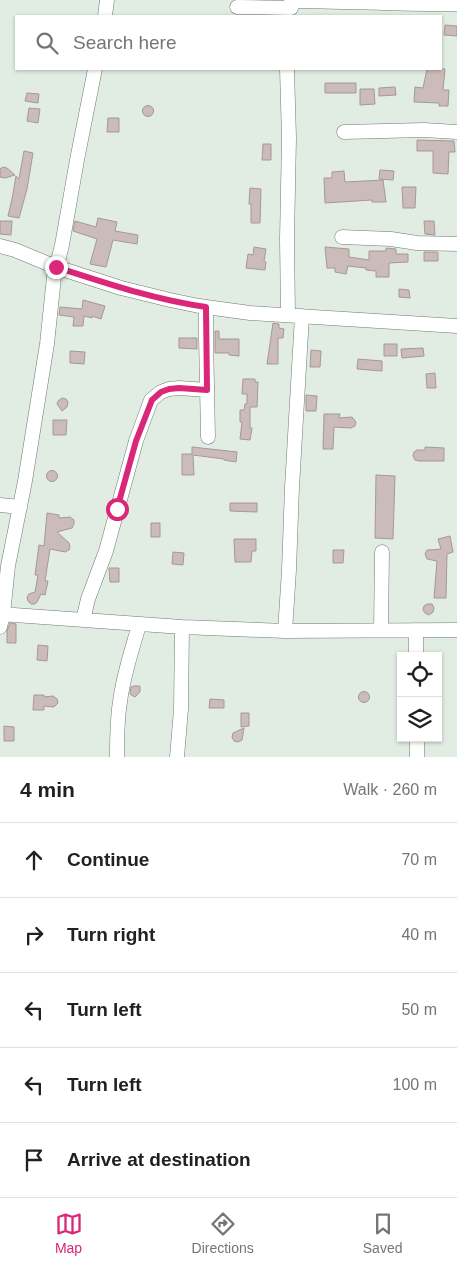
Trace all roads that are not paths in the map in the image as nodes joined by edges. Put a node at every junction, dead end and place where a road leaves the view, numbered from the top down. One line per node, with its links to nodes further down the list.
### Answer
1 (107, 0): 6 (street)
2 (457, 4): 5 (street)
3 (291, 6): 4 (street); 5 (street)
4 (237, 7)
5 (395, 10)
6 (105, 15)
7 (95, 70): 14 (street)
8 (287, 70): 16 (street)
9 (344, 132): 10 (street)
10 (457, 132)
11 (342, 237): 12 (street)
12 (457, 244)
13 (0, 246): 14 (street)
14 (56, 267): 15 (street); 21 (street)
15 (206, 307): 16 (street); 18 (street)
16 (295, 316): 17 (street); 30 (street)
17 (457, 326)
18 (207, 390): 19 (street); 24 (street)
19 (208, 437)
20 (0, 506): 21 (street)
21 (20, 507): 23 (street)
22 (382, 552): 27 (street)
23 (1, 619): 24 (street)
24 (83, 620): 25 (street)
25 (139, 624): 26 (street); 33 (street)
26 (182, 627): 30 (street); 34 (street)
27 (381, 630): 28 (street); 30 (street)
28 (416, 630): 29 (street); 31 (street)
29 (457, 630)
30 (285, 631)
31 (416, 652)
32 (416, 742): 35 (street)
33 (117, 757)
34 (177, 757)
35 (417, 757)

